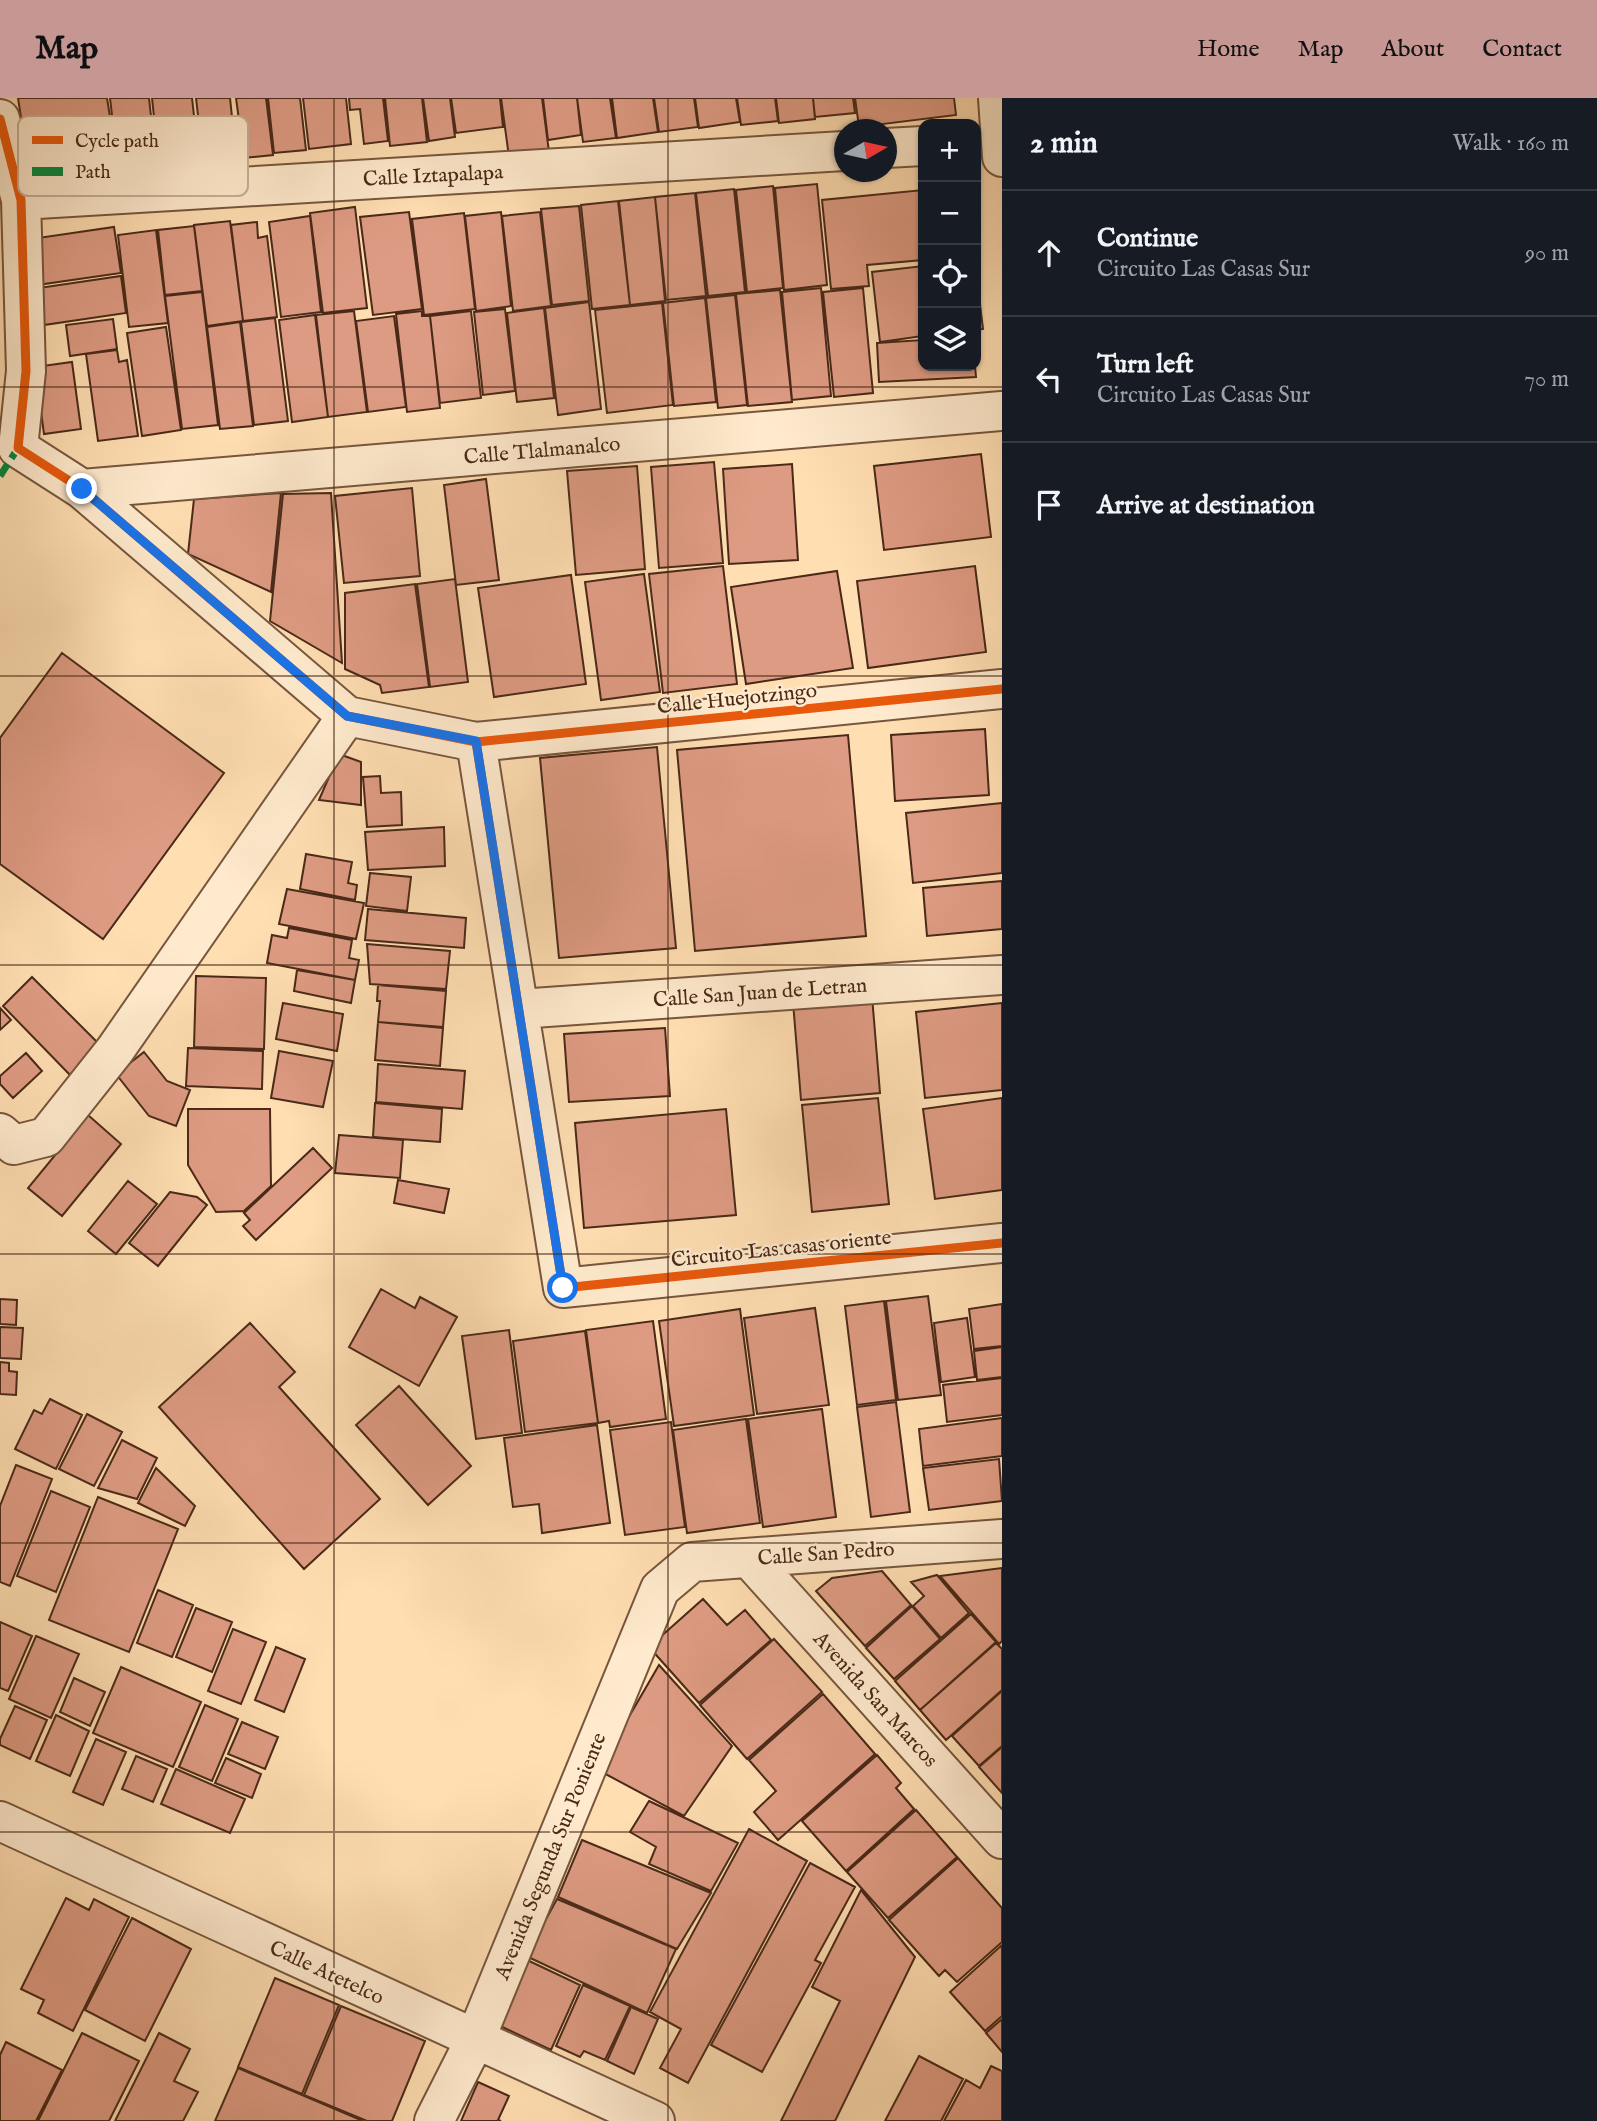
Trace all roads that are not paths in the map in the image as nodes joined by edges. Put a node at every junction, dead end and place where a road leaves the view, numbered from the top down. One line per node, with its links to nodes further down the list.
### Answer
1 (999, 98): 4 (street)
2 (0, 119): 8 (street)
3 (918, 146): 5 (street)
4 (995, 146)
5 (897, 147)
6 (834, 152): 7 (street, Calle Iztapalapa)
7 (248, 187)
8 (18, 188)
9 (20, 196): 11 (street)
10 (88, 196): 11 (street, Calle Iztapalapa)
11 (21, 200): 13 (street)
12 (1002, 411): 13 (street, Calle Tlalmanalco)
13 (82, 489): 15 (street)
14 (1002, 689): 16 (street, Calle Huejotzingo)
15 (347, 716): 16 (street, Calle Huejotzingo); 19 (street)
16 (476, 741): 18 (street)
17 (1002, 975): 18 (street, Calle San Juan de Letran)
18 (519, 1009): 20 (street, Circuito Las casas oriente)
19 (0, 1133)
20 (1002, 1242)
21 (1002, 1539): 22 (street, Calle San Pedro)
22 (750, 1559): 23 (street, Calle San Pedro); 25 (street, Avenida San Marcos)
23 (660, 1589): 26 (street, Avenida Segunda Sur Poniente)
24 (0, 1821): 26 (street, Calle Atetelco)
25 (1002, 1839)
26 (475, 2040): 27 (street, Avenida Segunda Sur Poniente); 28 (street, Calle Atetelco)
27 (434, 2121)
28 (655, 2121)

